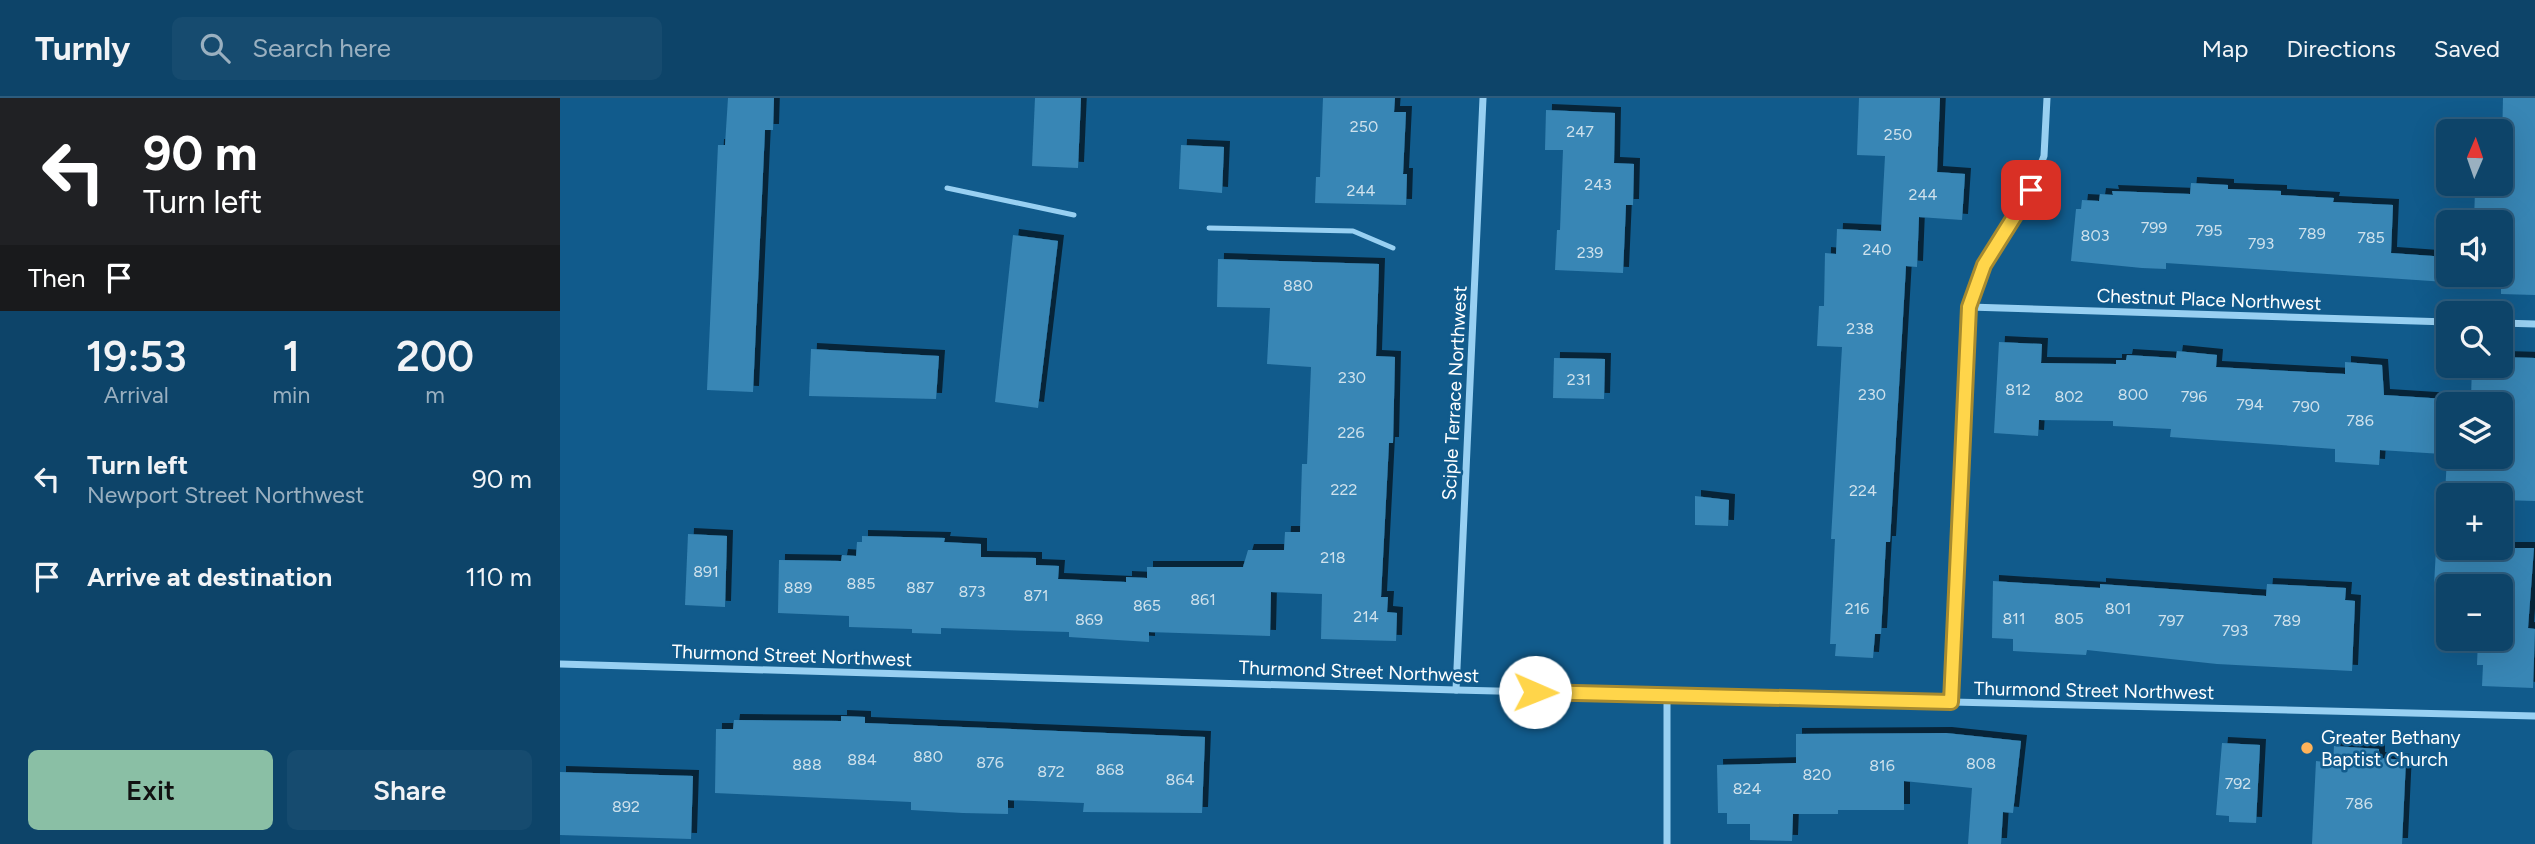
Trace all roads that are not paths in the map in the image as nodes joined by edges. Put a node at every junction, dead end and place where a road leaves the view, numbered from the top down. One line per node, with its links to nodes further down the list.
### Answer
1 (1483, 98): 12 (street, Sciple Terrace Northwest)
2 (2048, 98): 7 (street)
3 (947, 188): 4 (lane)
4 (1073, 215)
5 (1209, 228): 6 (lane)
6 (1393, 248)
7 (1969, 307): 8 (street, Chestnut Place Northwest); 14 (street)
8 (2436, 322)
9 (2513, 323): 10 (street)
10 (2535, 324)
11 (560, 664): 12 (street, Thurmond Street Northwest)
12 (1456, 690): 13 (street, Thurmond Street Northwest)
13 (1667, 695): 14 (street, Thurmond Street Northwest); 16 (street)
14 (1951, 702): 15 (street, Thurmond Street Northwest)
15 (2535, 716)
16 (1667, 844)

